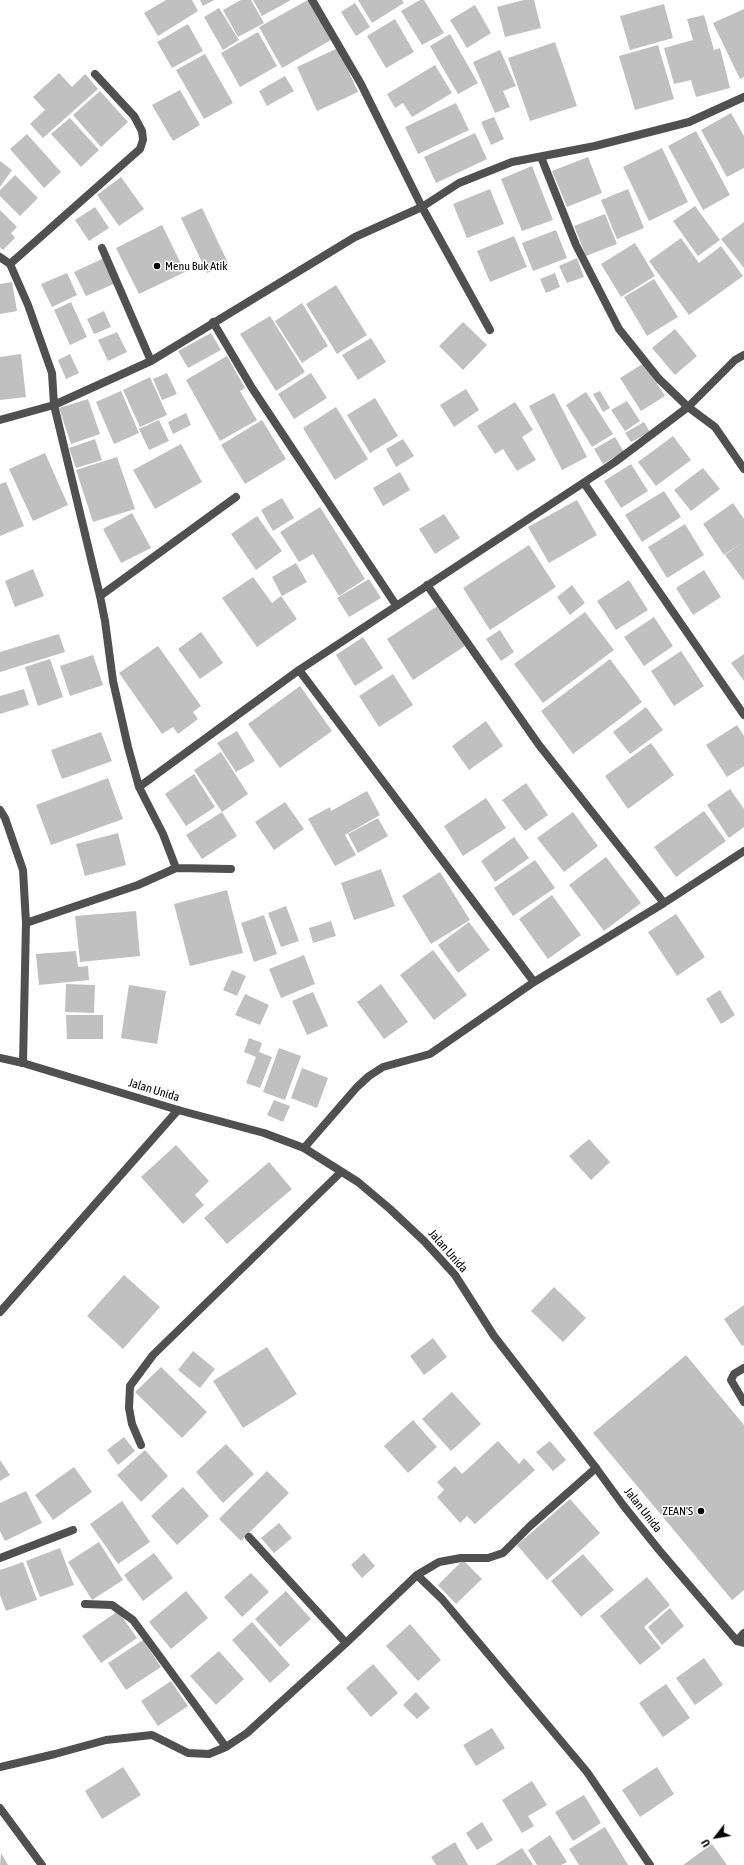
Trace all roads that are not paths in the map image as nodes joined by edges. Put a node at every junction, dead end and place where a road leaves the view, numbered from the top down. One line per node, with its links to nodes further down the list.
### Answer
1 (312, 0): 5 (street)
2 (96, 74): 8 (street)
3 (744, 97): 4 (street)
4 (541, 157): 5 (street); 14 (street)
5 (422, 207): 9 (street); 10 (street)
6 (102, 248): 12 (street)
7 (0, 257): 8 (street)
8 (10, 264): 13 (street)
9 (213, 322): 12 (street); 21 (street)
10 (490, 330)
11 (744, 355): 14 (street)
12 (151, 361): 13 (street)
13 (54, 405): 15 (street); 20 (street)
14 (688, 407): 16 (street); 17 (street)
15 (0, 420)
16 (744, 469)
17 (584, 483): 19 (street); 23 (street)
18 (236, 497): 20 (street)
19 (428, 585): 21 (street); 29 (street)
20 (100, 596): 24 (street)
21 (396, 605): 22 (street)
22 (299, 670): 24 (street); 31 (street)
23 (744, 715)
24 (139, 788): 27 (street)
25 (0, 810): 30 (street)
26 (744, 851): 29 (street)
27 (176, 868): 28 (street); 30 (street)
28 (231, 869)
29 (664, 903): 31 (street)
30 (26, 923): 33 (street)
31 (534, 982): 35 (street)
32 (0, 1058): 33 (street, Jalan Unida)
33 (22, 1063): 34 (street, Jalan Unida)
34 (178, 1110): 35 (street, Jalan Unida); 37 (street)
35 (304, 1148): 36 (street, Jalan Unida)
36 (340, 1172): 40 (street); 41 (street, Jalan Unida)
37 (0, 1312)
38 (744, 1368): 39 (street)
39 (744, 1402)
40 (141, 1445)
41 (596, 1468): 45 (street); 48 (street, Jalan Unida)
42 (73, 1530): 44 (street)
43 (249, 1538): 49 (street)
44 (0, 1558)
45 (417, 1575): 49 (street); 54 (street)
46 (85, 1604): 50 (street)
47 (744, 1633): 48 (street)
48 (741, 1642)
49 (346, 1643): 50 (street)
50 (226, 1747): 51 (street)
51 (0, 1767)
52 (0, 1808): 53 (street)
53 (42, 1865)
54 (650, 1865)

